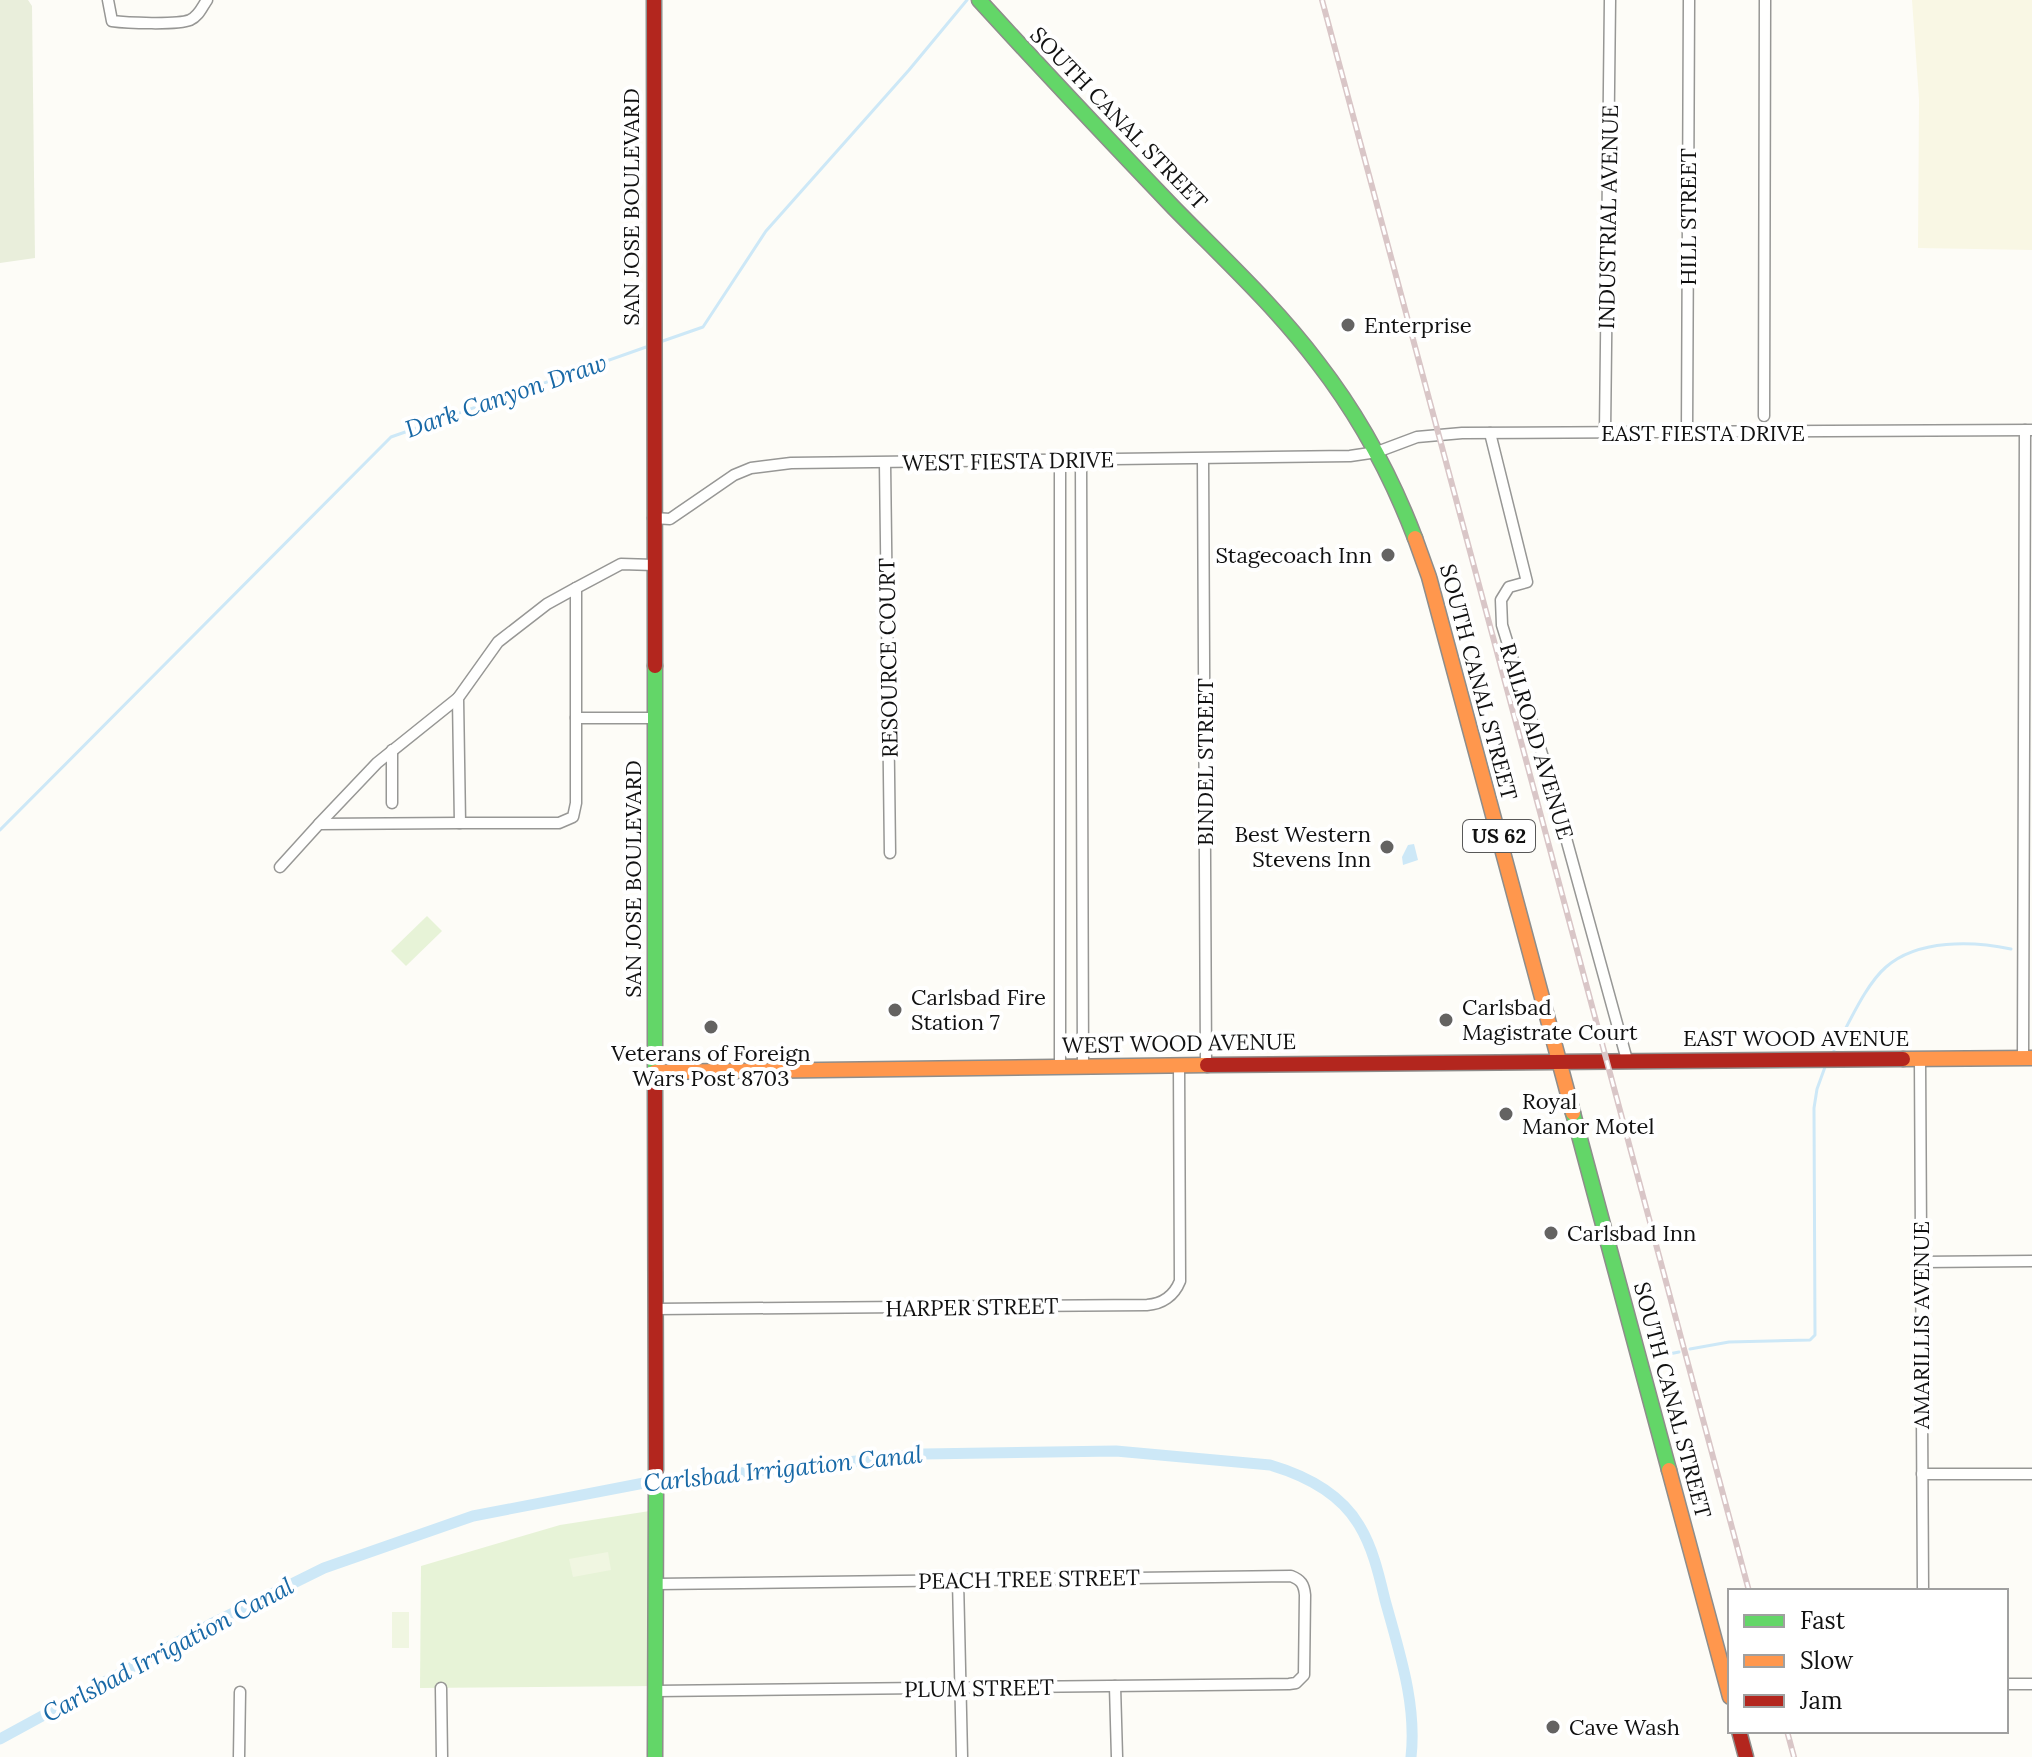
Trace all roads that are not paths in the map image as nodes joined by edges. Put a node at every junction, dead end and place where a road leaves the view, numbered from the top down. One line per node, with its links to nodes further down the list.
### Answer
1 (108, 0): 2 (street)
2 (207, 0)
3 (654, 0): 18 (main road, SAN JOSE BOULEVARD)
4 (979, 0): 13 (main road, SOUTH CANAL STREET / US 62)
5 (1610, 0): 11 (street, INDUSTRIAL AVENUE)
6 (1689, 0): 12 (street, HILL STREET)
7 (1765, 0): 8 (street)
8 (1764, 416)
9 (2029, 430): 12 (street, EAST FIESTA DRIVE); 30 (street)
10 (1490, 433): 11 (street, EAST FIESTA DRIVE); 13 (street, EAST FIESTA DRIVE); 33 (street, RAILROAD AVENUE)
11 (1605, 433): 12 (street, EAST FIESTA DRIVE)
12 (1687, 433)
13 (1377, 452): 14 (street, WEST FIESTA DRIVE); 32 (main road, SOUTH CANAL STREET / US 62)
14 (1203, 459): 15 (street, WEST FIESTA DRIVE); 36 (street, BINDEL STREET)
15 (1081, 460): 16 (street, WEST FIESTA DRIVE); 38 (street)
16 (1060, 461): 17 (street, WEST FIESTA DRIVE); 37 (street)
17 (885, 463): 18 (street, WEST FIESTA DRIVE); 28 (street, RESOURCE COURT)
18 (653, 518): 19 (main road, SAN JOSE BOULEVARD)
19 (654, 565): 20 (street); 23 (main road, SAN JOSE BOULEVARD)
20 (576, 588): 21 (street); 22 (street)
21 (458, 698): 24 (street); 26 (street)
22 (576, 718): 23 (street); 26 (street)
23 (654, 718): 39 (main road, SAN JOSE BOULEVARD)
24 (392, 750): 25 (street); 27 (street)
25 (392, 803)
26 (460, 823): 27 (street)
27 (319, 824): 29 (street)
28 (890, 853)
29 (280, 867)
30 (2028, 958): 31 (street)
31 (2028, 1058): 34 (main road, EAST WOOD AVENUE)
32 (1560, 1060): 33 (main road, EAST WOOD AVENUE); 36 (main road, WEST WOOD AVENUE); 56 (main road, SOUTH CANAL STREET / US 62)
33 (1627, 1060): 34 (main road, EAST WOOD AVENUE)
34 (1920, 1060): 41 (street, AMARILLIS AVENUE)
35 (1179, 1065): 36 (main road, WEST WOOD AVENUE); 38 (main road, WEST WOOD AVENUE); 42 (street, HARPER STREET)
36 (1206, 1065)
37 (1060, 1067): 38 (main road, WEST WOOD AVENUE); 39 (main road, WEST WOOD AVENUE)
38 (1083, 1067)
39 (655, 1072): 42 (main road, SAN JOSE BOULEVARD)
40 (2032, 1261): 41 (street)
41 (1921, 1262): 44 (street, AMARILLIS AVENUE)
42 (656, 1309): 43 (main road, SAN JOSE BOULEVARD)
43 (656, 1470): 46 (street, SAN JOSE BOULEVARD)
44 (1922, 1474): 45 (street); 49 (street, AMARILLIS AVENUE)
45 (2032, 1474)
46 (656, 1494): 48 (main road, SAN JOSE BOULEVARD)
47 (958, 1580): 48 (street, PEACH TREE STREET); 50 (street, PEACH TREE STREET); 55 (street)
48 (656, 1584): 57 (main road, SAN JOSE BOULEVARD)
49 (1923, 1589)
50 (1300, 1679): 53 (street, PLUM STREET)
51 (2008, 1684): 52 (street)
52 (2032, 1684)
53 (1115, 1686): 55 (street, PLUM STREET); 64 (street)
54 (441, 1688): 61 (street)
55 (962, 1688): 57 (street, PLUM STREET); 63 (street)
56 (1728, 1690)
57 (656, 1691): 62 (main road, SAN JOSE BOULEVARD)
58 (240, 1692): 60 (street)
59 (1740, 1733): 65 (main road)
60 (239, 1757)
61 (442, 1757)
62 (655, 1757)
63 (962, 1757)
64 (1117, 1757)
65 (1746, 1757)

